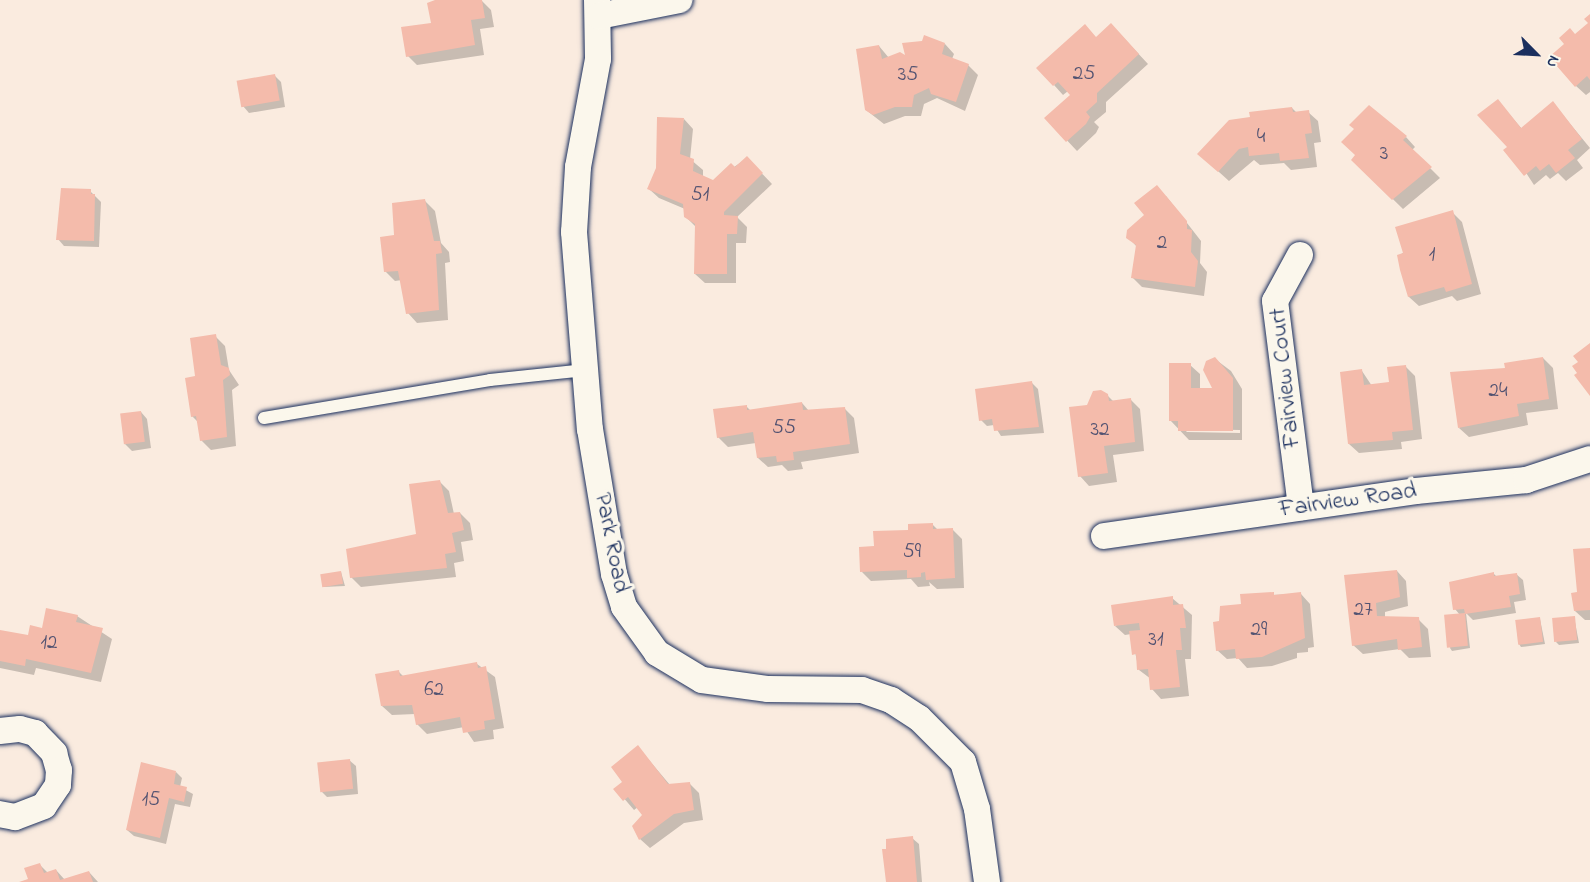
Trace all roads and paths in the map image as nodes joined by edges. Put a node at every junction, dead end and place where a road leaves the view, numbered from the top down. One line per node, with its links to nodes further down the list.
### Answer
1 (680, 0): 2 (street)
2 (598, 8): 4 (street, Park Road)
3 (1300, 255): 7 (street, Fairview Court)
4 (585, 370): 5 (lane); 11 (street, Park Road)
5 (264, 418)
6 (1590, 459): 7 (street, Fairview Road)
7 (1301, 507): 8 (street, Fairview Road)
8 (1104, 536)
9 (0, 731): 10 (street)
10 (0, 814)
11 (987, 882)

